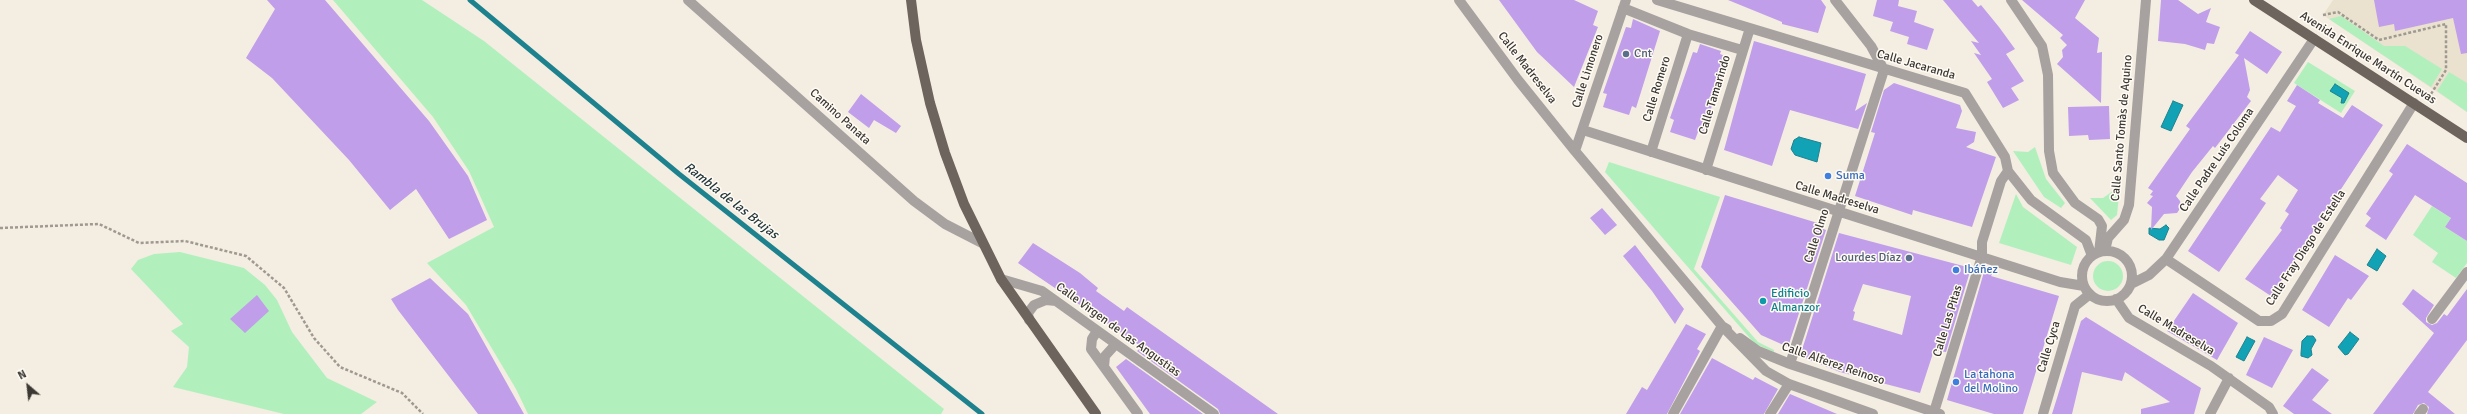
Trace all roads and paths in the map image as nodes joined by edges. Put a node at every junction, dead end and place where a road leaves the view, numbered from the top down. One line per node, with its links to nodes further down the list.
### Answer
1 (688, 0): 26 (street, Camino Panata)
2 (911, 0): 26 (main road)
3 (1460, 0): 20 (street, Calle Madreselva)
4 (1658, 0): 11 (street, Calle Jacaranda)
5 (1835, 0): 15 (street)
6 (2011, 0): 27 (street)
7 (2146, 0): 27 (street, Calle Santo Tomàs de Aquino)
8 (2254, 0): 13 (main road, Avenida Enrique Martín Cuevas)
9 (1625, 4): 12 (street); 18 (street, Calle Limonero)
10 (2323, 15): 16 (path)
11 (1750, 28): 14 (street, Calle Tamarindo); 15 (street, Calle Jacaranda)
12 (1688, 34): 14 (street); 21 (street, Calle Romero)
13 (2314, 39): 17 (main road, Avenida Enrique Martín Cuevas); 29 (street, Calle Padre Luis Coloma)
14 (1742, 50): 22 (street, Calle Tamarindo)
15 (1884, 70): 23 (street, Calle Jacaranda); 24 (street, Calle Olmo)
16 (2431, 94)
17 (2414, 103): 19 (main road, Avenida Enrique Martín Cuevas); 29 (street, Calle Fray Diego de Estella)
18 (1582, 130): 20 (street, Calle Limonero); 21 (street, Calle Madreselva)
19 (2467, 138)
20 (1576, 151): 38 (street, Calle Alferez Reinoso)
21 (1651, 152): 22 (street, Calle Madreselva)
22 (1706, 170): 24 (street, Calle Madreselva)
23 (2008, 171): 27 (street, Calle Jacaranda); 28 (street, Calle Las Pitas)
24 (1838, 212): 28 (street, Calle Madreselva); 41 (street, Calle Olmo)
25 (0, 228): 46 (path)
26 (982, 243): 31 (main road)
27 (2099, 253): 32 (street); 33 (street)
28 (1982, 256): 33 (street, Calle Madreselva); 45 (street, Calle Las Pitas)
29 (2166, 259): 32 (street, Calle Padre Luis Coloma)
30 (2467, 272): 36 (street)
31 (1001, 279): 35 (street, Calle Virgen de Las Angustias); 37 (main road)
32 (2131, 284): 34 (street)
33 (2087, 290): 34 (street); 53 (street, Calle Cyca)
34 (2116, 299): 43 (street, Calle Madreselva)
35 (1057, 302): 37 (street); 39 (street, Calle Virgen de Las Angustias)
36 (2432, 319)
37 (1028, 320): 47 (main road)
38 (1722, 326): 41 (street, Calle Alferez Reinoso); 44 (street, Calle Alferez Reinoso); 50 (street)
39 (1097, 331): 40 (street, Calle Virgen de Las Angustias); 42 (street)
40 (1115, 345): 42 (street); 49 (street, Calle Virgen de Las Angustias)
41 (1790, 364): 45 (street, Calle Alferez Reinoso)
42 (1104, 367): 48 (street)
43 (2229, 378): 54 (street); 55 (street, Calle Madreselva)
44 (1789, 384): 51 (street); 52 (street, Calle Alferez Reinoso)
45 (1937, 413)
46 (423, 414)
47 (1096, 414)
48 (1138, 414)
49 (1214, 414)
50 (1673, 414)
51 (1770, 414)
52 (1873, 414)
53 (2043, 414)
54 (2210, 414)
55 (2273, 414)

